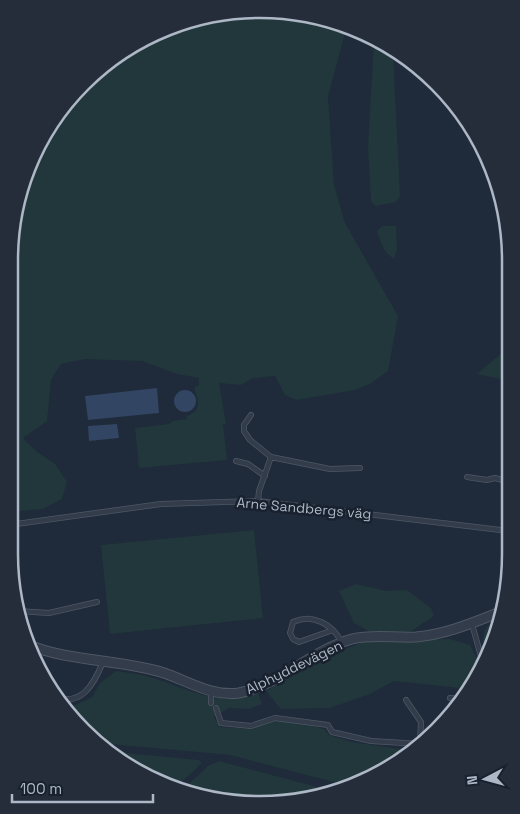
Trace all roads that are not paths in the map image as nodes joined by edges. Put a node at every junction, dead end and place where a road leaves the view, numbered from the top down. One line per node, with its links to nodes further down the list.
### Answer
1 (251, 415): 2 (lane)
2 (271, 457): 4 (lane); 5 (lane)
3 (236, 461): 5 (lane)
4 (360, 468)
5 (265, 476): 8 (lane)
6 (466, 477): 7 (lane)
7 (502, 480)
8 (258, 502): 9 (lane, Arne Sandbergs väg); 10 (lane, Arne Sandbergs väg)
9 (18, 524)
10 (502, 530)
11 (97, 602): 12 (lane)
12 (25, 612)
13 (495, 614): 14 (street, Alphyddevägen)
14 (472, 624): 16 (street, Alphyddevägen); 18 (lane)
15 (333, 630): 15 (lane); 16 (lane)
16 (342, 643): 20 (street, Alphyddevägen)
17 (36, 647): 19 (street, Alphyddevägen)
18 (481, 653)
19 (104, 661): 20 (street, Alphyddevägen); 23 (lane)
20 (211, 691): 25 (lane)
21 (450, 698): 22 (lane)
22 (455, 698)
23 (66, 699)
24 (406, 700): 27 (lane)
25 (211, 703)
26 (216, 708): 28 (lane)
27 (420, 736)
28 (411, 743)

